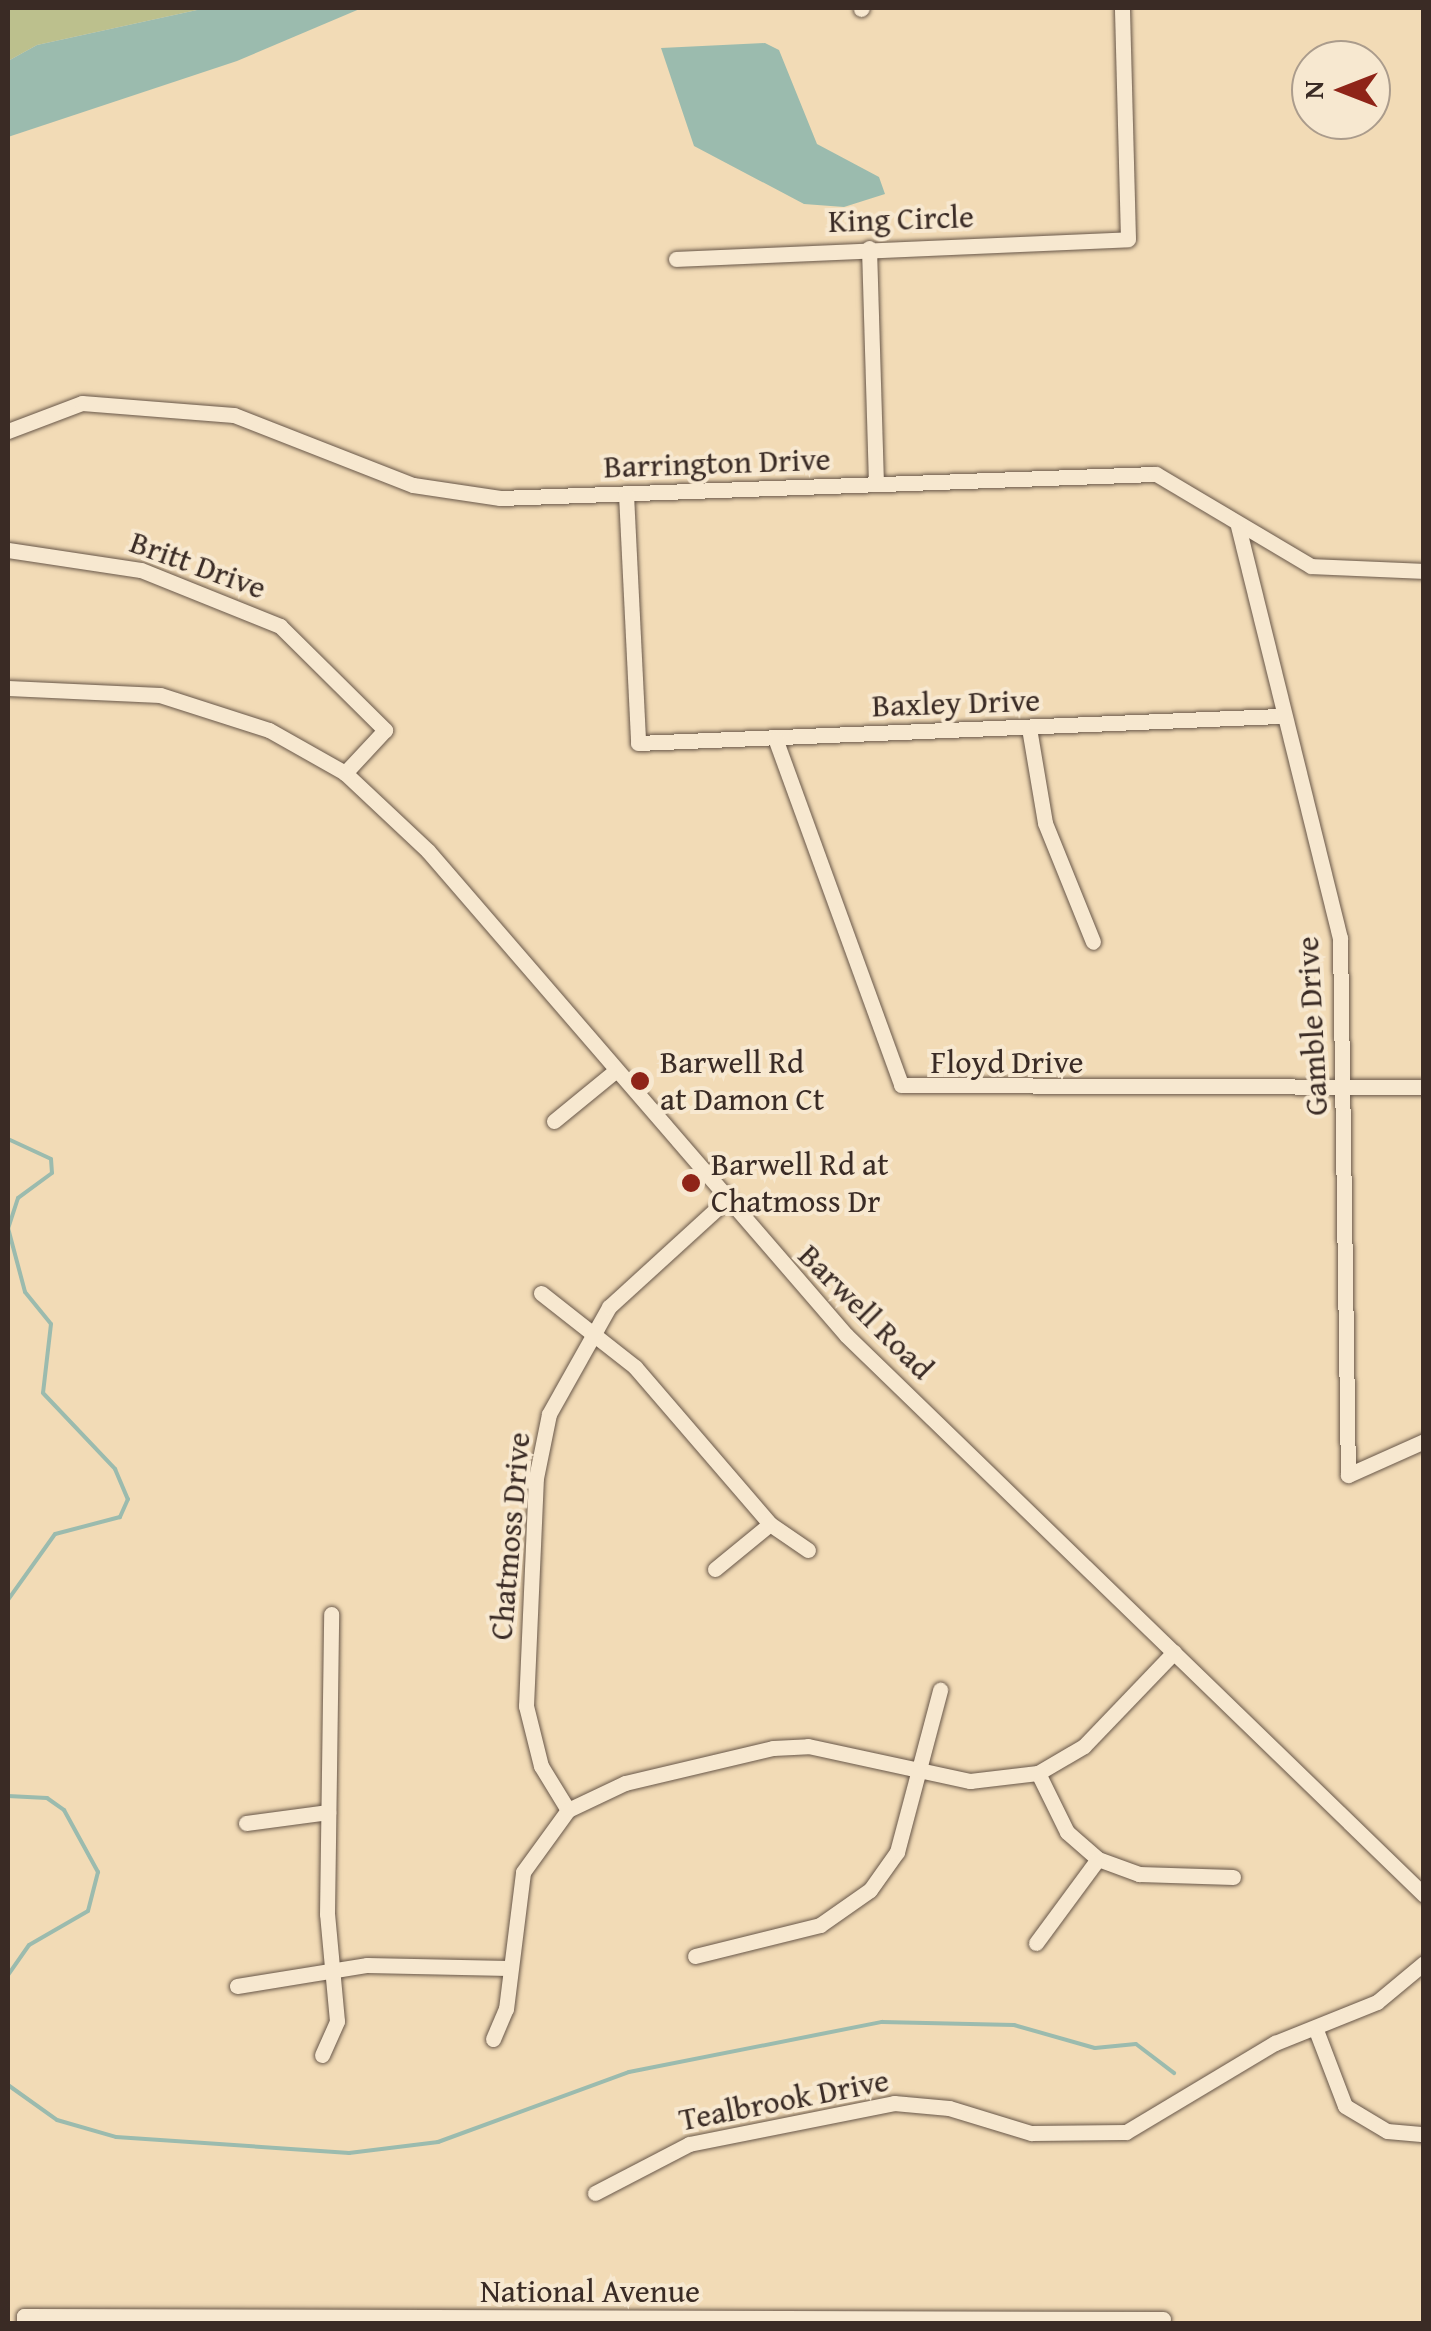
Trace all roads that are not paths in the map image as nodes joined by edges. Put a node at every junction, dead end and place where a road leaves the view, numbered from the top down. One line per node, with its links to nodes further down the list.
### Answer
1 (1122, 8): 2 (street, King Circle)
2 (870, 248): 3 (street, King Circle); 5 (street)
3 (676, 259)
4 (8, 430): 6 (street, Barrington Drive)
5 (876, 483): 6 (street, Barrington Drive); 7 (street, Barrington Drive)
6 (626, 494): 13 (street, Baxley Drive)
7 (1238, 526): 9 (street, Barrington Drive); 11 (street, Gamble Drive)
8 (8, 550): 14 (street, Britt Drive)
9 (1424, 572)
10 (8, 688): 14 (street, Barwell Road)
11 (1280, 716): 12 (street, Baxley Drive); 17 (street, Gamble Drive)
12 (1029, 728): 13 (street, Baxley Drive); 15 (street)
13 (775, 738): 17 (street, Floyd Drive)
14 (346, 773): 16 (street, Barwell Road)
15 (1093, 942)
16 (616, 1071): 19 (street); 20 (street, Barwell Road)
17 (1344, 1086): 18 (street, Floyd Drive); 23 (street, Gamble Drive)
18 (1424, 1087)
19 (554, 1121)
20 (723, 1203): 22 (street, Chatmoss Drive); 28 (street, Barwell Road)
21 (541, 1293): 22 (street)
22 (589, 1335): 24 (street); 32 (street, Chatmoss Drive)
23 (1424, 1441)
24 (770, 1524): 25 (street); 26 (street)
25 (808, 1550)
26 (715, 1569)
27 (331, 1614): 33 (street)
28 (1174, 1652): 31 (street); 37 (street, Barwell Road)
29 (940, 1690): 30 (street)
30 (922, 1770): 31 (street); 32 (street); 39 (street)
31 (1038, 1773): 35 (street)
32 (568, 1810): 41 (street)
33 (328, 1812): 34 (street); 42 (street)
34 (246, 1823)
35 (1098, 1860): 36 (street); 38 (street)
36 (1233, 1877)
37 (1424, 1895)
38 (1036, 1944)
39 (695, 1956)
40 (1424, 1963): 44 (street, Tealbrook Drive)
41 (508, 1968): 42 (street); 45 (street)
42 (334, 1972): 43 (street); 46 (street)
43 (236, 1986)
44 (1316, 2030): 47 (street); 48 (street, Tealbrook Drive)
45 (493, 2039)
46 (322, 2055)
47 (1424, 2134)
48 (594, 2193)
49 (1164, 2319): 50 (street, National Avenue)
50 (1078, 2320): 51 (street, National Avenue)
51 (627, 2321): 52 (street, National Avenue)
52 (24, 2324)

